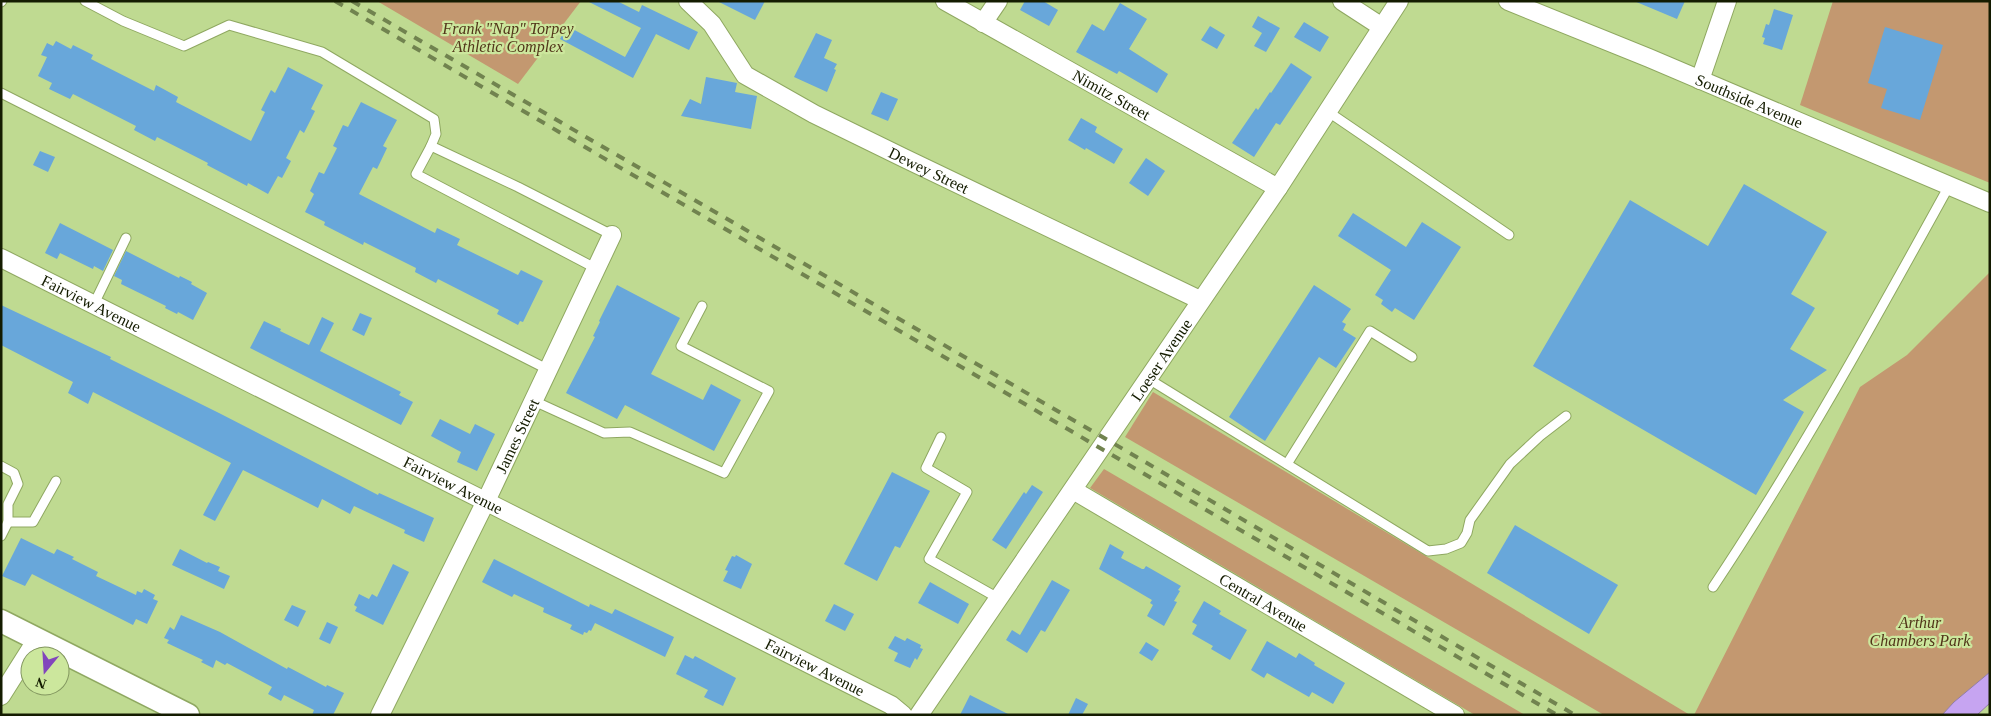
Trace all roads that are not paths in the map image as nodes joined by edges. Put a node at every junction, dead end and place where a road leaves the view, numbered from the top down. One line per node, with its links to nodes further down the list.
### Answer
1 (85, 1): 14 (lane)
2 (688, 1): 23 (street, Dewey Street)
3 (945, 1): 9 (street, Nimitz Street)
4 (998, 1): 9 (street)
5 (1342, 1): 10 (street)
6 (1399, 1): 10 (street, Loeser Avenue)
7 (1508, 1): 11 (street, Southside Avenue)
8 (1727, 1): 11 (street)
9 (983, 23): 16 (street, Nimitz Street)
10 (1382, 27): 13 (street, Loeser Avenue)
11 (1700, 80): 15 (street, Southside Avenue)
12 (1, 93): 27 (lane)
13 (1328, 111): 16 (street, Loeser Avenue); 19 (lane)
14 (431, 146): 18 (lane); 22 (lane)
15 (1949, 186): 17 (street, Southside Avenue); 39 (lane)
16 (1278, 188): 23 (street, Loeser Avenue)
17 (1990, 203)
18 (612, 235): 22 (street, James Street)
19 (1509, 235)
20 (126, 238): 24 (lane)
21 (1, 258): 24 (street, Fairview Avenue)
22 (597, 268): 27 (street, James Street)
23 (1200, 300): 28 (street, Loeser Avenue)
24 (94, 304): 36 (street, Fairview Avenue)
25 (702, 306): 29 (lane)
26 (1412, 357): 32 (lane)
27 (549, 370): 29 (street, James Street)
28 (1147, 378): 32 (lane); 35 (street, Loeser Avenue)
29 (534, 401): 36 (street, James Street)
30 (1566, 416): 32 (lane)
31 (941, 436): 40 (lane)
32 (1287, 464)
33 (1, 466): 37 (lane)
34 (56, 482): 37 (lane)
35 (1073, 490): 40 (street, Loeser Avenue); 48 (street, Central Avenue)
36 (486, 501): 45 (street, James Street); 46 (street, Fairview Avenue)
37 (8, 522): 38 (lane)
38 (1, 536)
39 (1713, 587)
40 (998, 598): 47 (street, Loeser Avenue)
41 (1, 621): 42 (street)
42 (37, 639): 43 (street); 44 (street)
43 (1, 696)
44 (188, 715)
45 (380, 715)
46 (903, 715)
47 (919, 715)
48 (1455, 715)

